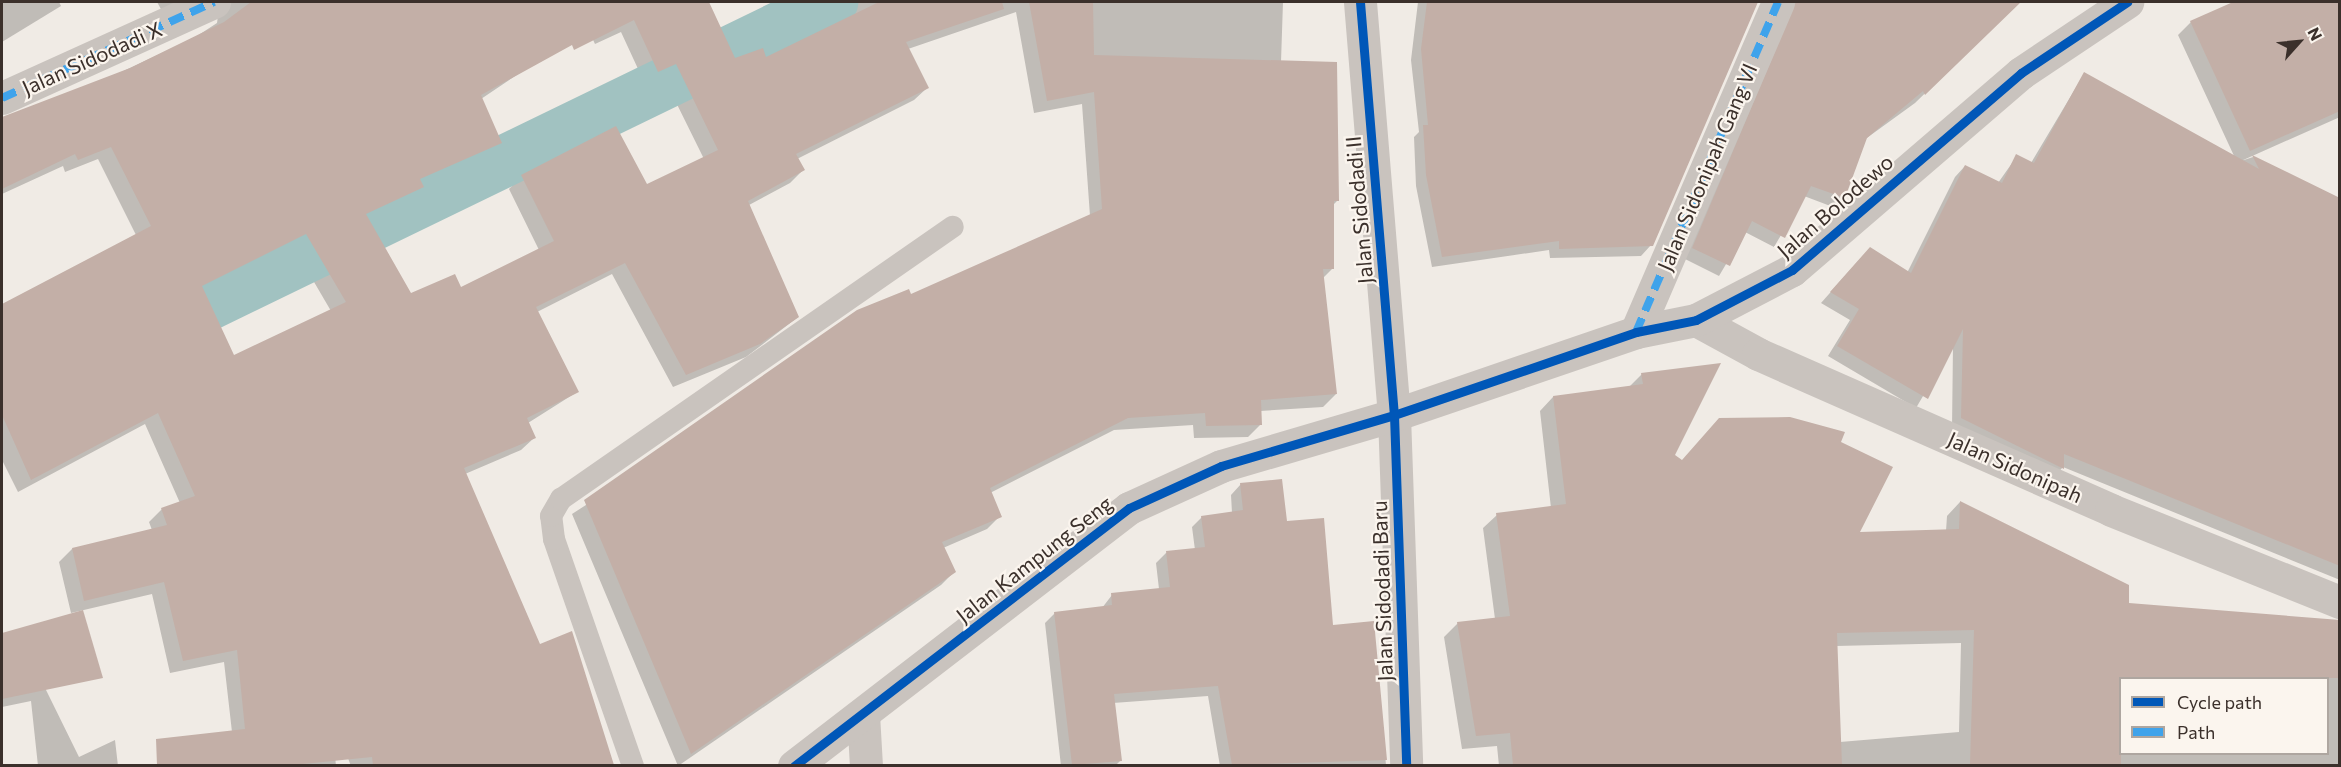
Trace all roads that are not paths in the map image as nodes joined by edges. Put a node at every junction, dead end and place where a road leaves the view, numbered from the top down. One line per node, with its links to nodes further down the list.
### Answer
1 (214, 2): 5 (street, Jalan Sidodadi X)
2 (1359, 2): 9 (street, Jalan Sidodadi II)
3 (1779, 2): 8 (street, Jalan Sidonipah Gang VI)
4 (2127, 2): 7 (street, Jalan Bolodewo)
5 (2, 98)
6 (953, 227): 12 (lane)
7 (1696, 320): 8 (street, Jalan Bolodewo); 10 (street, Jalan Sidonipah)
8 (1636, 332): 9 (street, Jalan Bolodewo)
9 (1394, 415): 11 (street, Jalan Kampung Seng); 15 (street, Jalan Sidodadi Baru)
10 (2340, 602)
11 (862, 714): 13 (street, Jalan Kampung Seng); 14 (street)
12 (633, 765)
13 (794, 765)
14 (866, 765)
15 (1406, 765)

